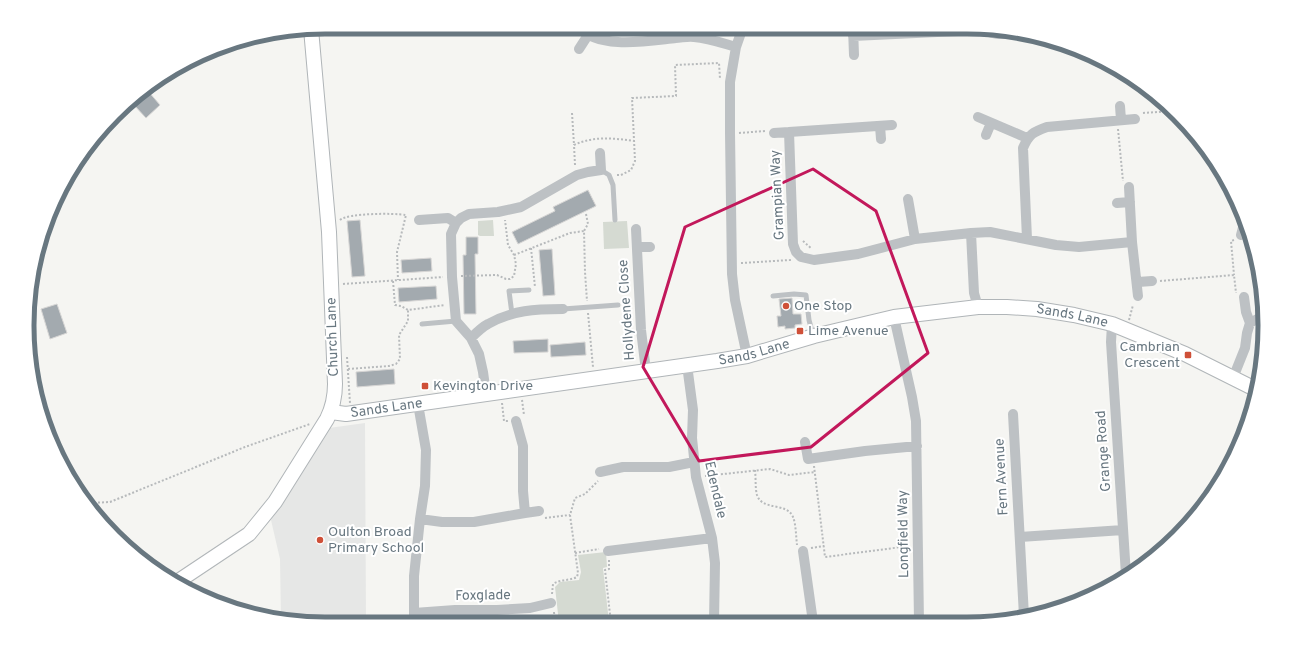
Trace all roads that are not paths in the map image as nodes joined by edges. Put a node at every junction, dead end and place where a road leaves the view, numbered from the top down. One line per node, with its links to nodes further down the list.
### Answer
1 (740, 34): 5 (street)
2 (853, 34): 7 (street)
3 (311, 35): 64 (street, Church Lane)
4 (588, 35): 5 (street); 6 (street)
5 (736, 46): 56 (street)
6 (579, 49)
7 (854, 55)
8 (1120, 106): 11 (street)
9 (978, 117): 12 (street)
10 (1135, 119): 11 (street)
11 (1119, 120): 18 (street)
12 (992, 122): 17 (street); 18 (street)
13 (892, 125): 14 (street, Grampian Way)
14 (880, 126): 15 (street, Grampian Way); 19 (street)
15 (789, 132): 16 (street, Grampian Way); 33 (street, Grampian Way)
16 (774, 133)
17 (986, 135)
18 (1027, 138): 34 (street)
19 (881, 139)
20 (600, 153): 21 (street)
21 (605, 173): 27 (lane); 28 (street)
22 (1129, 187): 24 (street)
23 (908, 199): 33 (street)
24 (1130, 202): 25 (street); 35 (street)
25 (1117, 203)
26 (419, 220): 28 (street)
27 (616, 220)
28 (456, 223): 50 (street)
29 (636, 229): 36 (street, Hollydene Close)
30 (1242, 230): 32 (street)
31 (971, 232): 33 (street); 34 (street); 45 (street)
32 (1241, 235)
33 (916, 239)
34 (1027, 239): 35 (street)
35 (1132, 242): 39 (street)
36 (637, 247): 37 (street, Hollydene Close); 58 (street, Hollydene Close)
37 (650, 247)
38 (1152, 281): 39 (street)
39 (1138, 282): 42 (street)
40 (529, 290): 47 (lane)
41 (773, 296): 54 (lane)
42 (1138, 296)
43 (1244, 297): 51 (street)
44 (618, 305): 46 (lane)
45 (978, 307): 48 (street, Sands Lane); 53 (street, Sands Lane)
46 (563, 309): 47 (street)
47 (512, 314): 55 (street)
48 (894, 316): 54 (street, Sands Lane); 67 (street, Longfield Way)
49 (1258, 319): 51 (street)
50 (456, 321): 52 (lane); 55 (street)
51 (1250, 323): 59 (street)
52 (422, 324)
53 (1118, 327): 59 (street, Sands Lane); 73 (street, Grange Road)
54 (814, 336): 56 (street, Sands Lane)
55 (471, 338): 61 (street)
56 (747, 356): 57 (street, Sands Lane)
57 (687, 365): 58 (street, Sands Lane); 68 (street, Edendale)
58 (646, 371): 61 (street, Sands Lane)
59 (1233, 378): 60 (street, Sands Lane)
60 (1251, 387)
61 (486, 394): 62 (street, Sands Lane)
62 (418, 404): 64 (street, Sands Lane); 72 (street)
63 (1013, 414): 74 (street, Fern Avenue)
64 (329, 415): 79 (street, Church Lane)
65 (516, 421): 71 (street)
66 (805, 442): 67 (street)
67 (917, 446): 86 (street, Longfield Way)
68 (694, 462): 69 (street); 75 (street, Edendale)
69 (600, 472)
70 (539, 512): 71 (street)
71 (525, 513): 72 (street)
72 (420, 518): 82 (street)
73 (1123, 530): 74 (street); 78 (street, Grange Road)
74 (1020, 537): 81 (street, Fern Avenue)
75 (712, 538): 77 (street); 84 (street, Edendale)
76 (803, 550): 85 (street)
77 (608, 551)
78 (1126, 569)
79 (182, 579)
80 (551, 603): 83 (street, Foxglade)
81 (1024, 611)
82 (414, 617)
83 (419, 617)
84 (714, 617)
85 (812, 617)
86 (919, 617)

